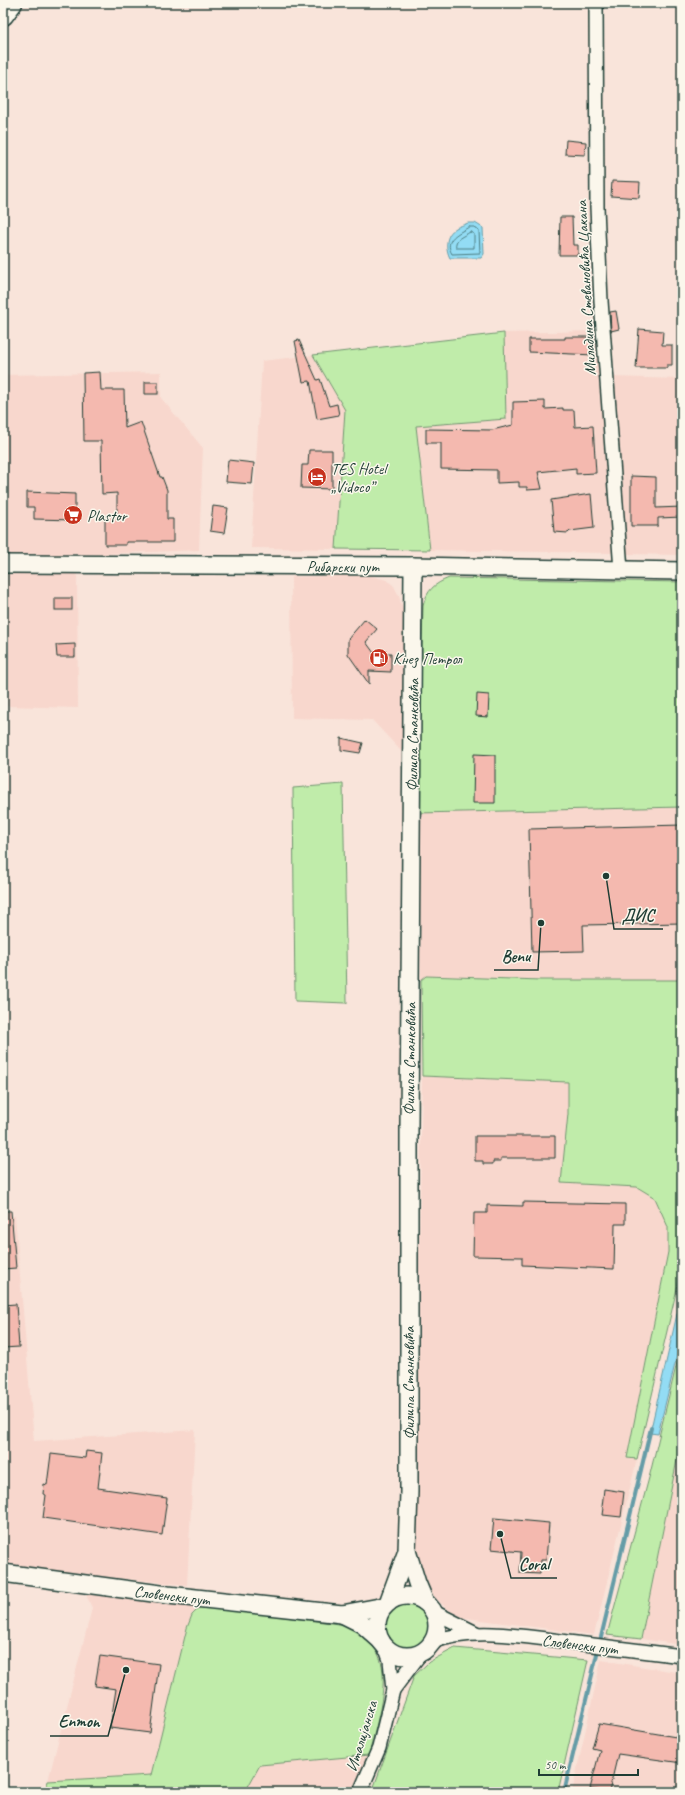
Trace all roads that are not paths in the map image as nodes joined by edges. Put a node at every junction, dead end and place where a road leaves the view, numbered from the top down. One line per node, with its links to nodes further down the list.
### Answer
1 (12, 3): 3 (highway)
2 (596, 3): 6 (street, Миладина Стевановића Цакана)
3 (3, 15)
4 (3, 564): 5 (main road, Рибарски пут)
5 (413, 566): 6 (main road, Рибарски пут); 8 (main road, Филипа Станковића)
6 (621, 570): 7 (main road, Рибарски пут)
7 (682, 571)
8 (407, 1551): 10 (main road, Филипа Станковића); 11 (main road, Филипа Станковића)
9 (3, 1574): 12 (main road, Словенски пут)
10 (387, 1604): 11 (main road); 12 (main road, Словенски пут); 14 (main road)
11 (429, 1607): 13 (street, Словенски пут); 15 (main road)
12 (342, 1614): 14 (main road, Словенски пут)
13 (477, 1634): 15 (street, Словенски пут); 16 (street, Словенски пут)
14 (383, 1644): 15 (main road); 17 (street, Италијанска)
15 (427, 1647): 17 (street, Италијанска)
16 (682, 1656)
17 (392, 1690): 18 (street, Италијанска)
18 (360, 1792)

